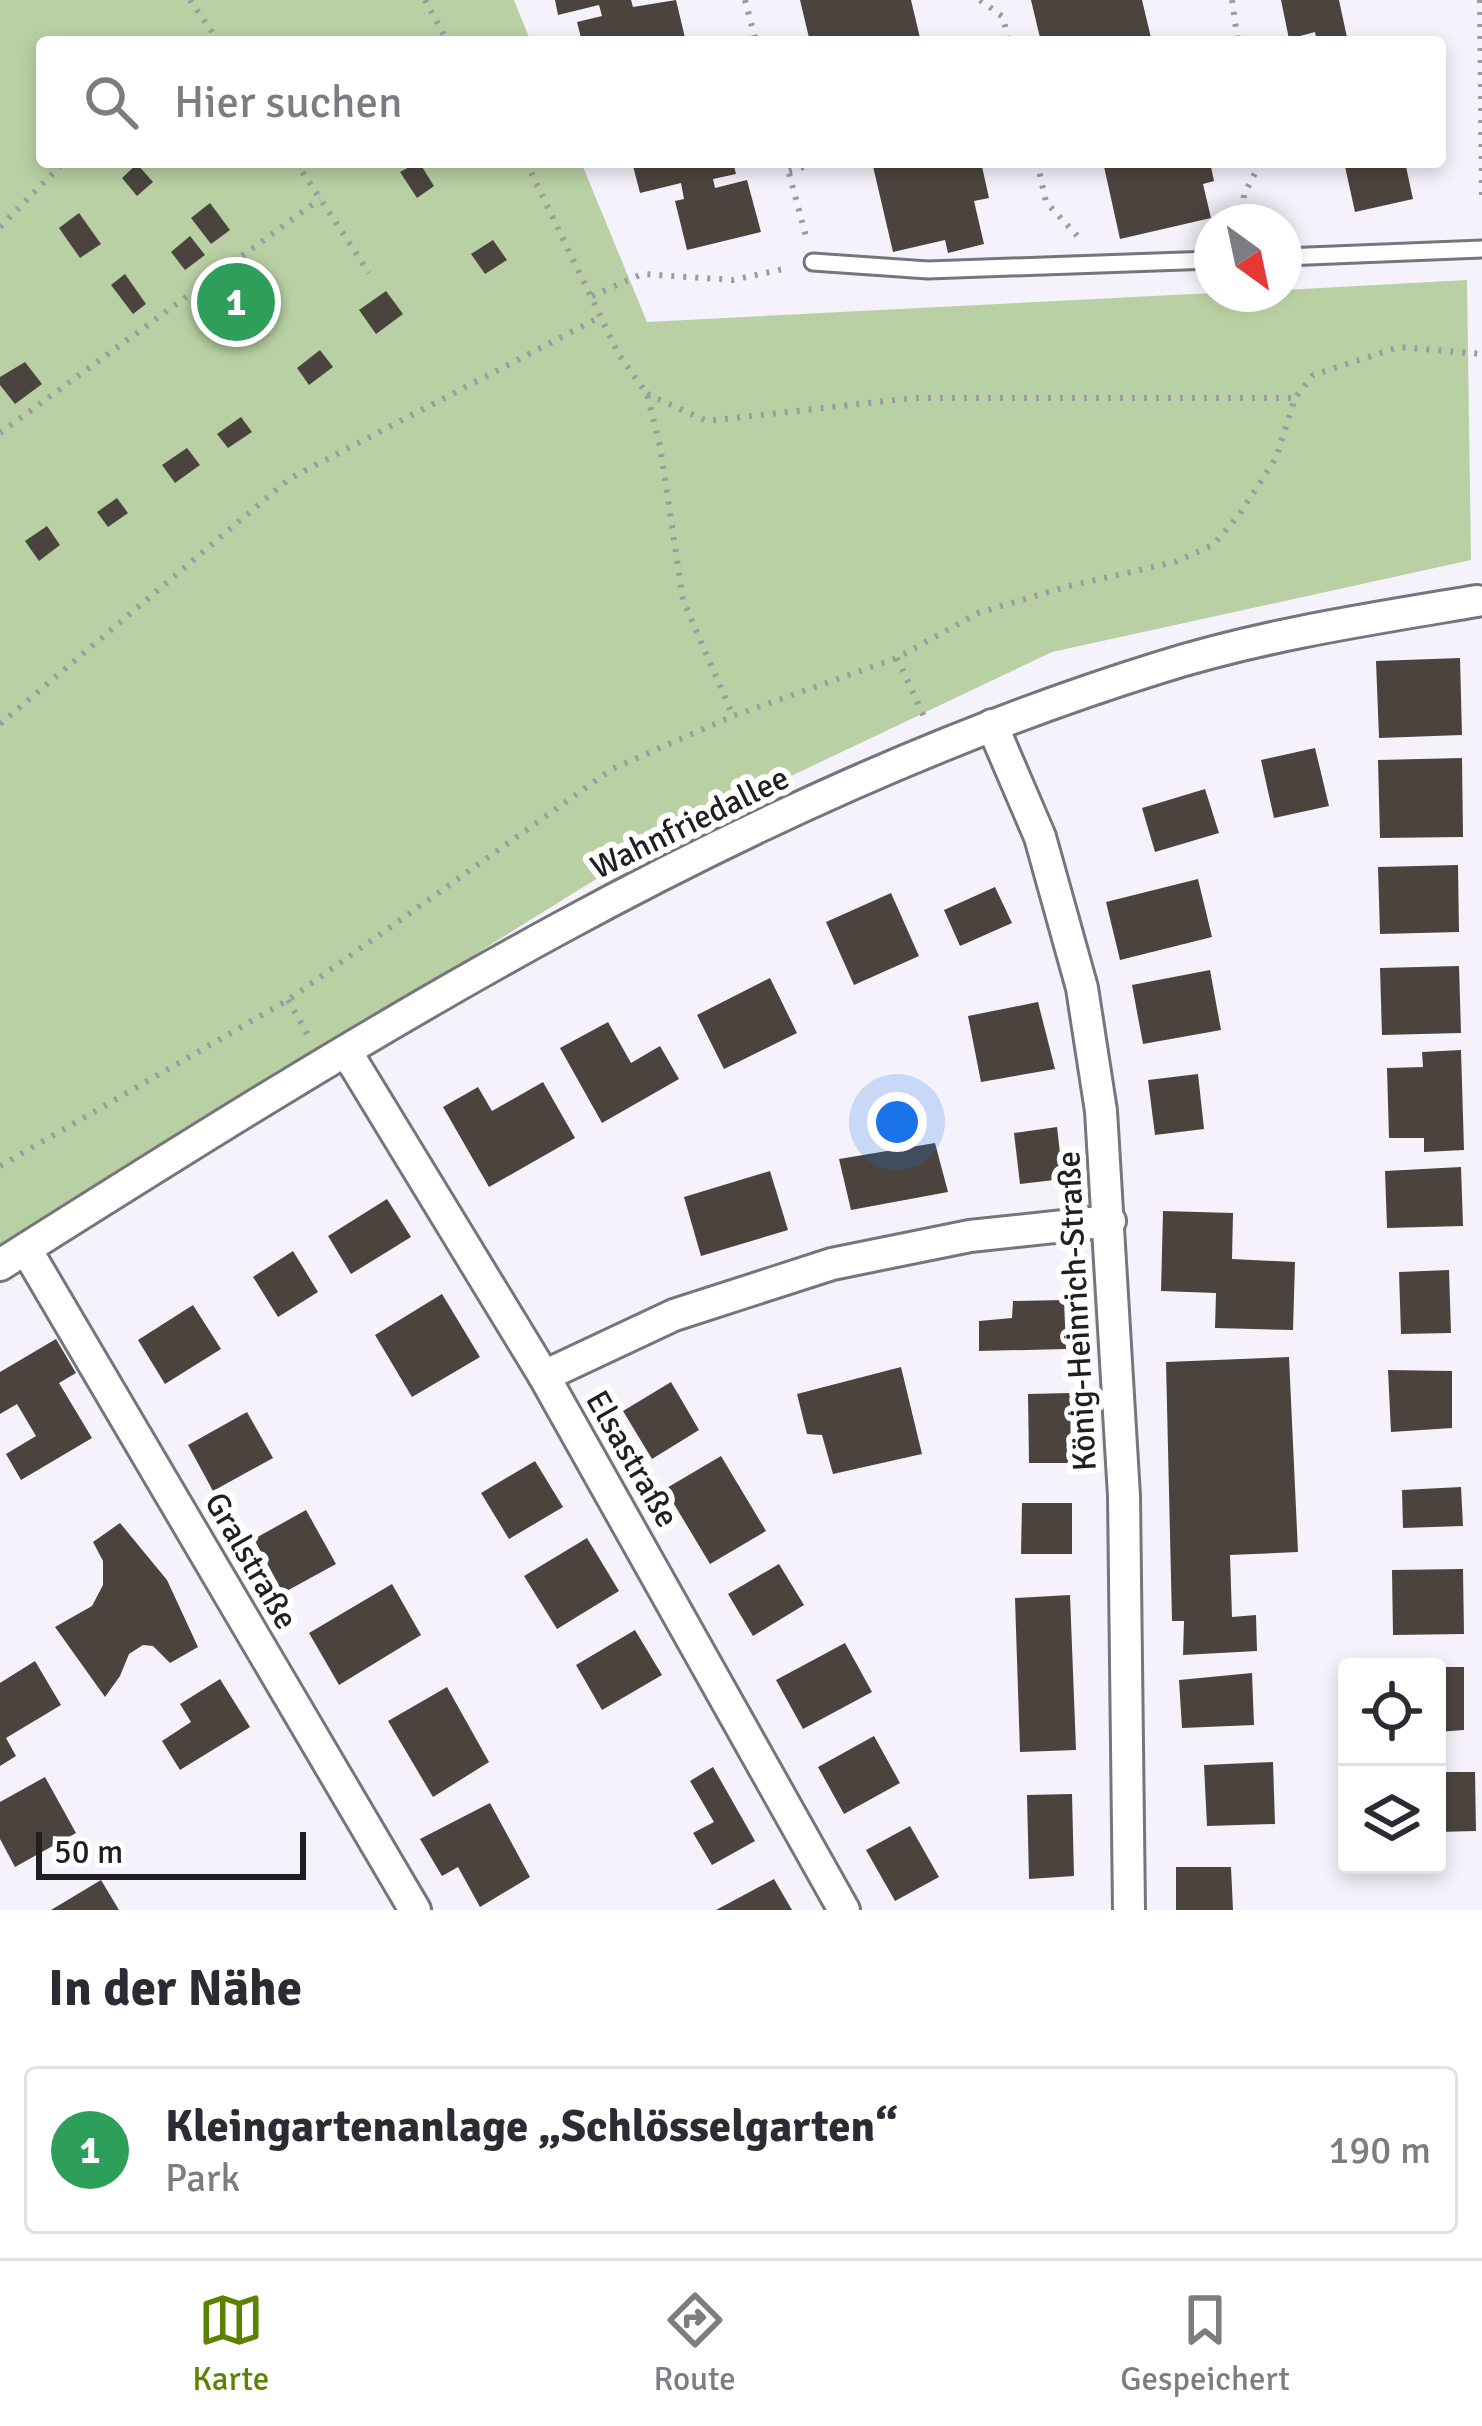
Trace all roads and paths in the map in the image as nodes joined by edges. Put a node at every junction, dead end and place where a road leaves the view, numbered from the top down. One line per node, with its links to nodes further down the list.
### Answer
1 (190, 0): 7 (path)
2 (425, 0): 8 (path)
3 (745, 0): 9 (path)
4 (980, 0): 10 (path)
5 (1232, 0): 11 (path)
6 (1480, 0): 18 (path)
7 (213, 36)
8 (445, 36)
9 (754, 36)
10 (1008, 36)
11 (1237, 36)
12 (58, 168): 21 (path)
13 (300, 168): 19 (path)
14 (529, 168): 28 (path)
15 (787, 168): 25 (path)
16 (1038, 168): 26 (path)
17 (1258, 168): 20 (path)
18 (1482, 197)
19 (320, 199): 27 (path); 33 (path)
20 (1243, 204)
21 (0, 227)
22 (1482, 249): 23 (lane)
23 (1302, 256)
24 (1194, 261): 26 (lane)
25 (813, 262): 26 (lane); 28 (path)
26 (1102, 264)
27 (369, 273)
28 (592, 296): 29 (path)
29 (602, 316): 31 (path); 37 (path)
30 (1482, 353): 32 (path)
31 (646, 394): 32 (path); 36 (path)
32 (1295, 398): 35 (path)
33 (0, 433)
34 (1477, 601): 38 (street, Wahnfriedallee)
35 (897, 658): 36 (path); 39 (path)
36 (734, 716): 40 (path)
37 (0, 724)
38 (992, 725): 39 (street, Wahnfriedallee); 43 (street, König-Heinrich-Straße)
39 (938, 746): 41 (street, Wahnfriedallee)
40 (288, 1000): 41 (path); 42 (path)
41 (334, 1057): 44 (street, Wahnfriedallee); 45 (street, Elsastraße)
42 (0, 1166)
43 (1110, 1221): 45 (street); 48 (street, König-Heinrich-Straße)
44 (13, 1257): 46 (street, Gralstraße)
45 (544, 1376): 47 (street, Elsastraße)
46 (415, 1910)
47 (844, 1910)
48 (1129, 1910)

